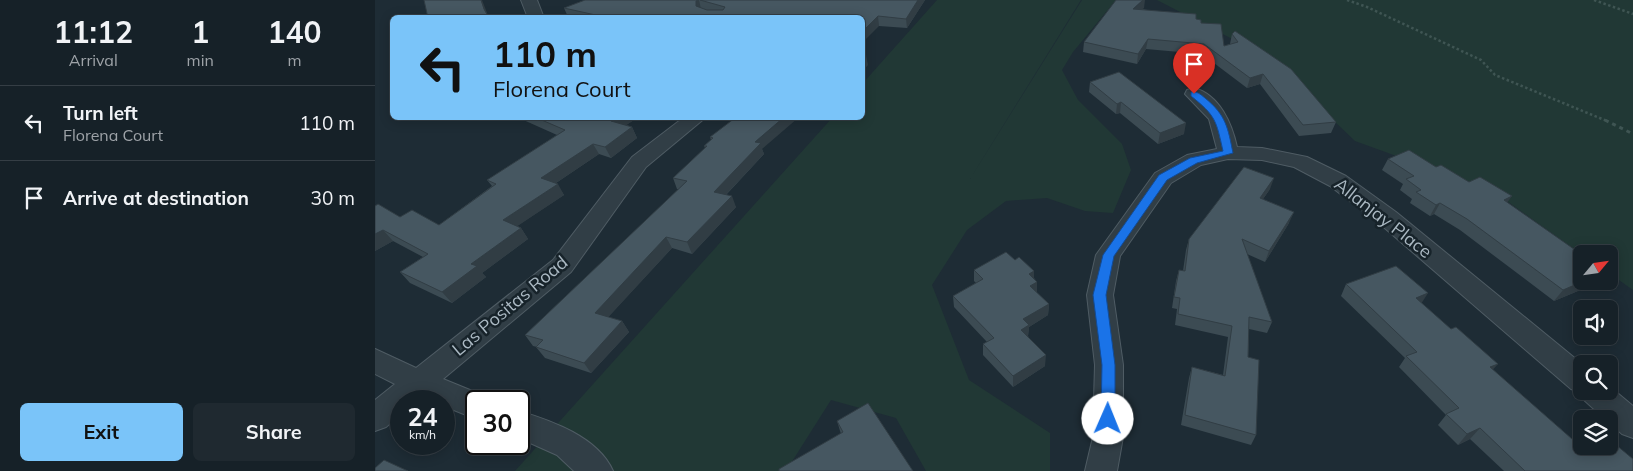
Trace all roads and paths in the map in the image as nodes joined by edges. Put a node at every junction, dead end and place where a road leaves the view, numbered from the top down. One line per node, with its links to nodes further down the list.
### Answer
1 (529, 0): 5 (street)
2 (1347, 0): 8 (path)
3 (1594, 0): 4 (path)
4 (1633, 14)
5 (535, 15)
6 (1194, 94): 9 (street)
7 (692, 120): 12 (street, Las Positas Road)
8 (1633, 134)
9 (1228, 153): 11 (street, Allanjay Place); 19 (street, Allanjay Place)
10 (375, 361): 12 (street)
11 (1573, 373)
12 (418, 382): 14 (street); 15 (street, Las Positas Road)
13 (1605, 400): 16 (street)
14 (465, 401)
15 (375, 418)
16 (1633, 424)
17 (530, 429): 18 (street)
18 (597, 471)
19 (1101, 471)

